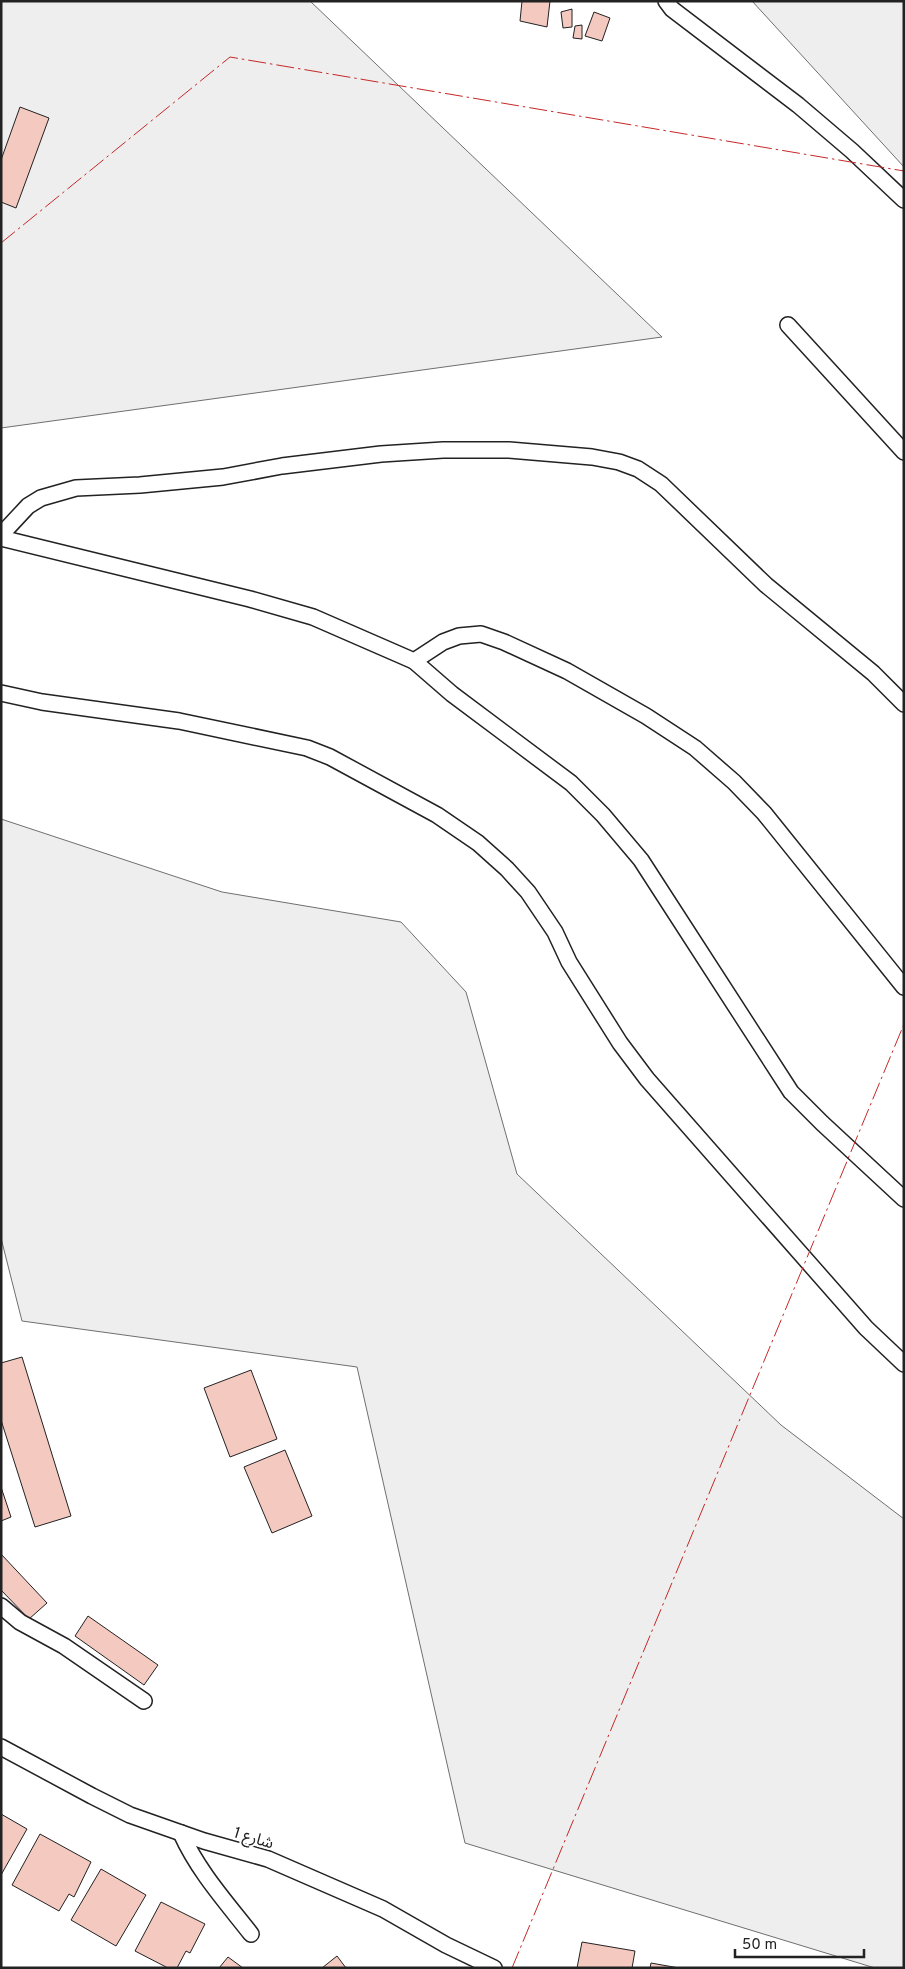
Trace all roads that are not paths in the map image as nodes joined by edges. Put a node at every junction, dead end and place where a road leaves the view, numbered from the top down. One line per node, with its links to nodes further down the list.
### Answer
1 (666, 1): 2 (street)
2 (904, 200)
3 (788, 326): 4 (street)
4 (904, 452)
5 (1, 536): 6 (street); 8 (street)
6 (414, 661): 9 (street); 10 (street)
7 (1, 693): 11 (street)
8 (904, 704)
9 (904, 987)
10 (904, 1199)
11 (904, 1364)
12 (1, 1606): 13 (street)
13 (144, 1701)
14 (1, 1747): 15 (street, شارع 1)
15 (181, 1833): 16 (street); 17 (street, شارع 1)
16 (251, 1934)
17 (494, 1968)

